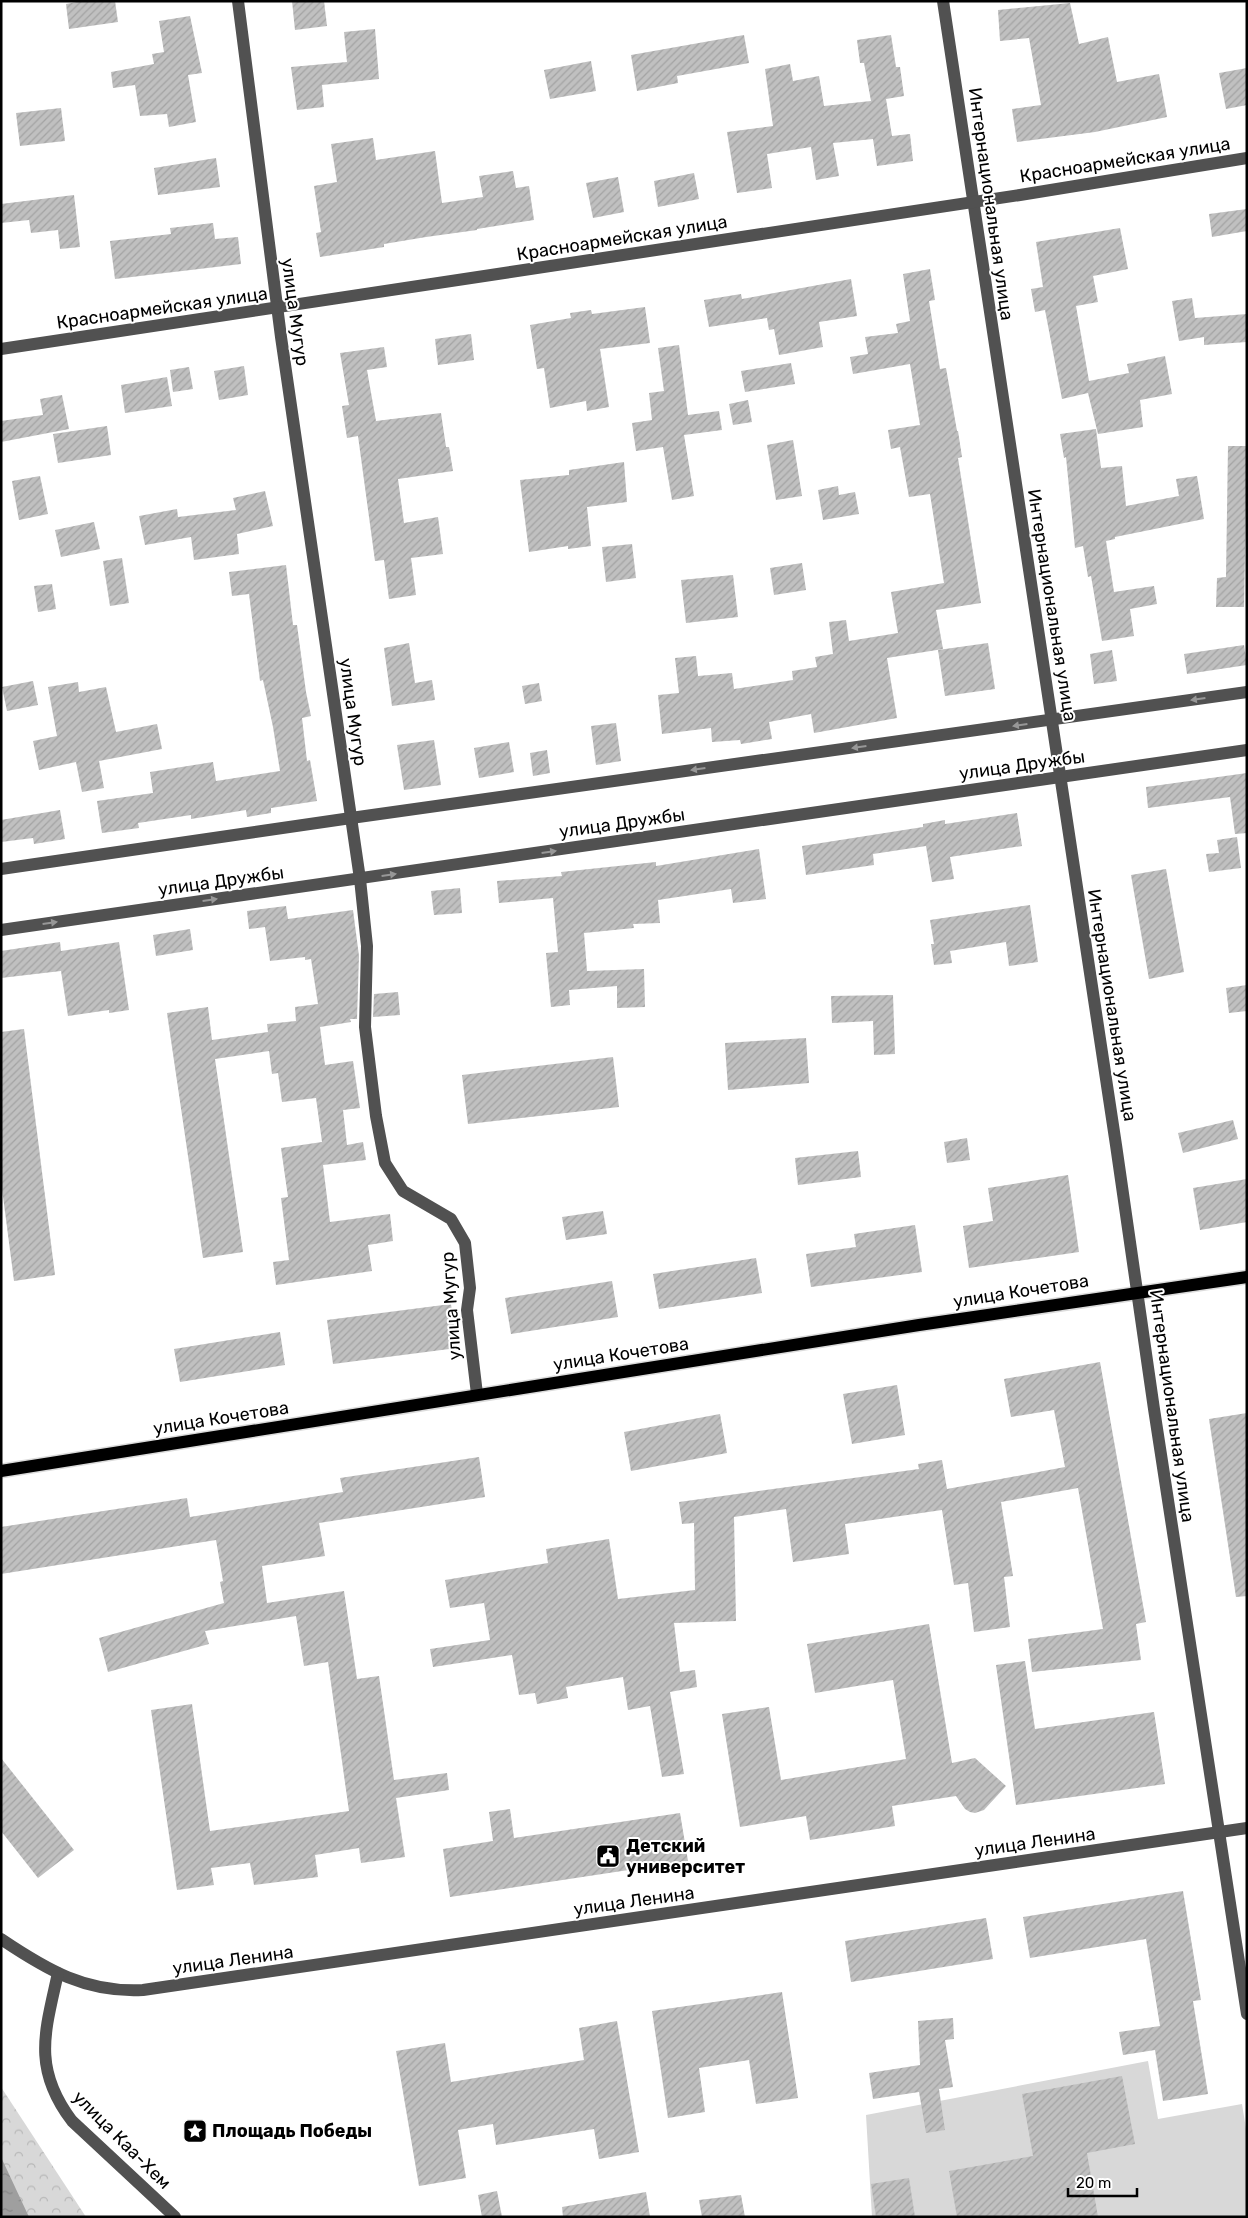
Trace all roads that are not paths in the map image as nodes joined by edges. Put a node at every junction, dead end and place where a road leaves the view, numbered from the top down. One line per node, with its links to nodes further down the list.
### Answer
1 (238, 1): 5 (street, улица Мугур)
2 (943, 1): 4 (street, Интернациональная улица)
3 (1247, 158): 4 (street, Красноармейская улица)
4 (973, 201): 5 (street, Красноармейская улица); 8 (street, Интернациональная улица)
5 (277, 309): 6 (street, Красноармейская улица); 11 (street, улица Мугур)
6 (1, 349)
7 (1247, 692): 8 (street, one-way to 8)
8 (1052, 720): 10 (street, Интернациональная улица); 11 (street, one-way to 11)
9 (1247, 750): 10 (street, улица Дружбы)
10 (1060, 777): 13 (street, улица Дружбы, one-way to 10); 16 (street, Интернациональная улица)
11 (351, 818): 12 (street); 13 (street, улица Мугур)
12 (1, 869)
13 (360, 879): 14 (street, улица Дружбы, one-way to 13); 17 (street, улица Мугур)
14 (1, 930)
15 (1247, 1277): 16 (main road, улица Кочетова)
16 (1137, 1293): 17 (main road, улица Кочетова); 20 (street, Интернациональная улица)
17 (476, 1394): 18 (main road, улица Кочетова)
18 (1, 1471)
19 (1247, 1828): 20 (street, улица Ленина)
20 (1219, 1832): 22 (street, улица Ленина); 23 (street, Интернациональная улица)
21 (1, 1938): 22 (street)
22 (58, 1973): 24 (street, улица Каа-Хем)
23 (1247, 2014)
24 (175, 2217)

